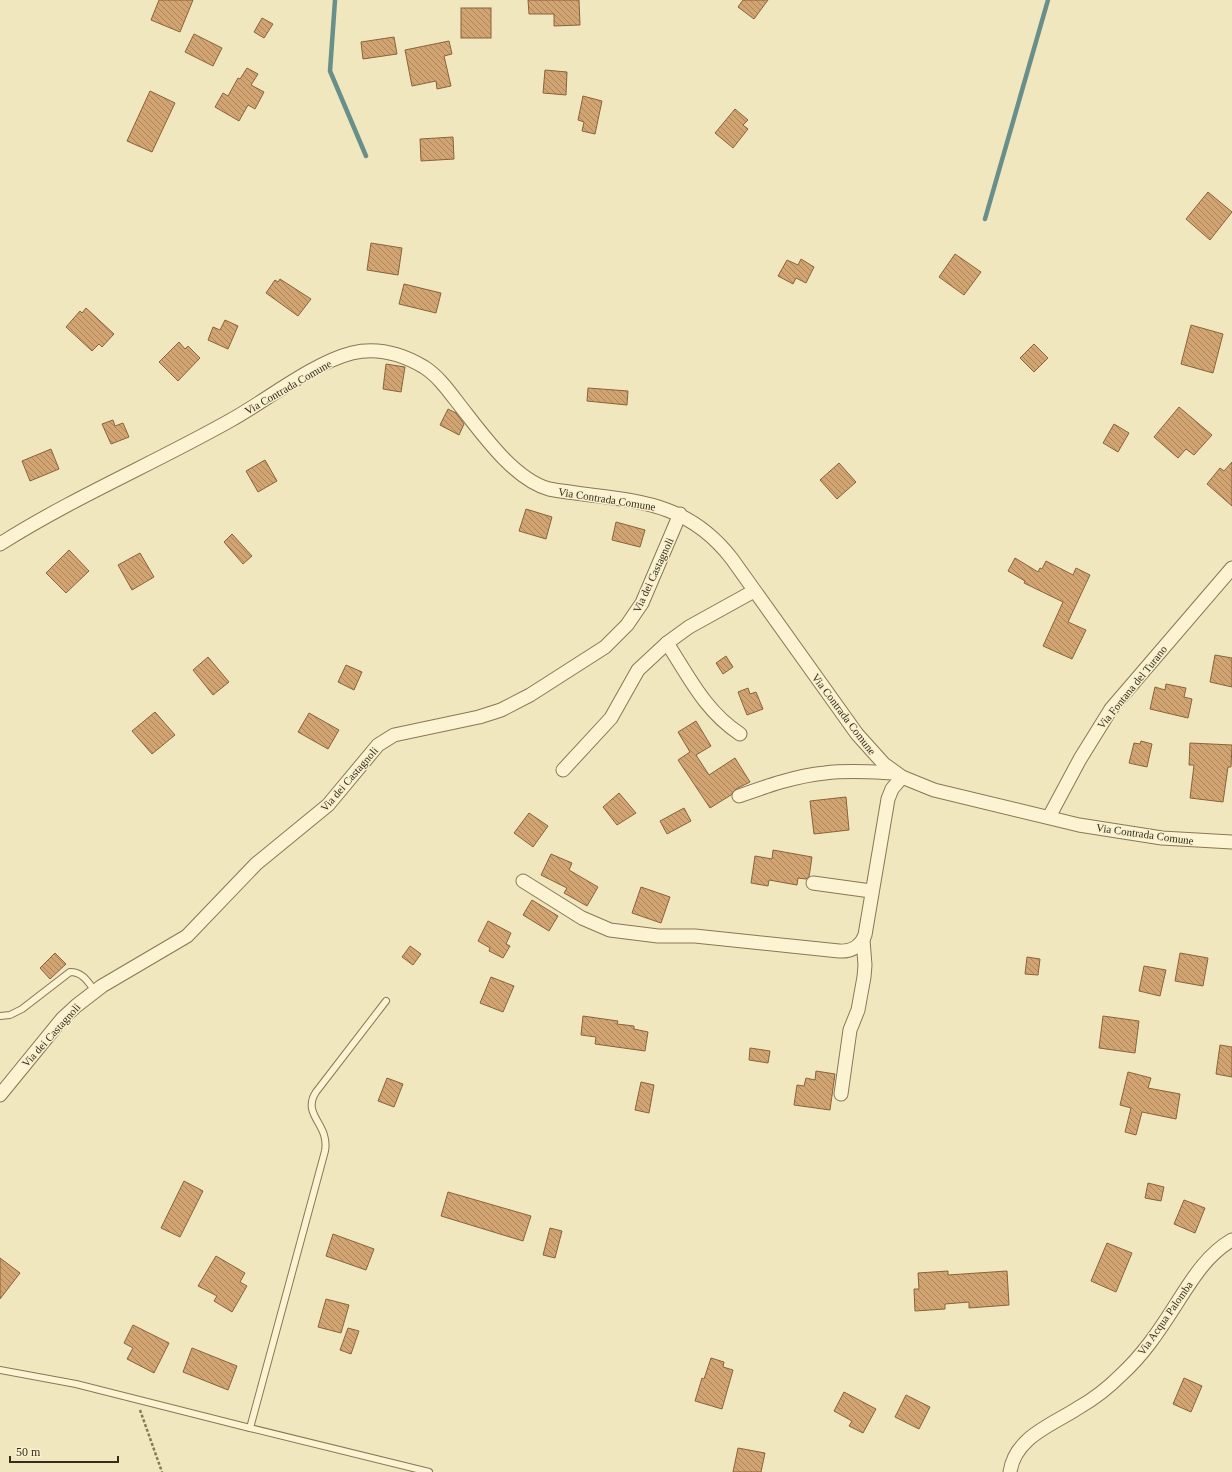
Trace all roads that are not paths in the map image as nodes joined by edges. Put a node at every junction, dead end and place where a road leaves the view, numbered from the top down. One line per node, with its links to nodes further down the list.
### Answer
1 (680, 514): 2 (street, Via Contrada Comune); 4 (street, Via Contrada Comune); 16 (street, Via dei Castagnoli)
2 (0, 544)
3 (1232, 568): 10 (street, Via Fontana del Turano)
4 (754, 591): 5 (street); 8 (street, Via Contrada Comune)
5 (667, 643): 6 (street); 7 (street)
6 (740, 734)
7 (563, 770)
8 (899, 775): 9 (street); 10 (street, Via Contrada Comune); 14 (street)
9 (739, 796)
10 (1049, 817): 11 (street, Via Contrada Comune)
11 (1232, 842)
12 (523, 881): 15 (street)
13 (813, 883): 14 (street)
14 (871, 891): 15 (street)
15 (864, 940): 19 (street)
16 (95, 991): 18 (lane); 20 (street, Via dei Castagnoli)
17 (386, 1001): 23 (lane)
18 (0, 1016)
19 (841, 1094)
20 (0, 1095)
21 (1232, 1240): 25 (street, Via Acqua Palomba)
22 (0, 1370): 23 (lane)
23 (250, 1428): 24 (lane)
24 (429, 1472)
25 (1010, 1472)

